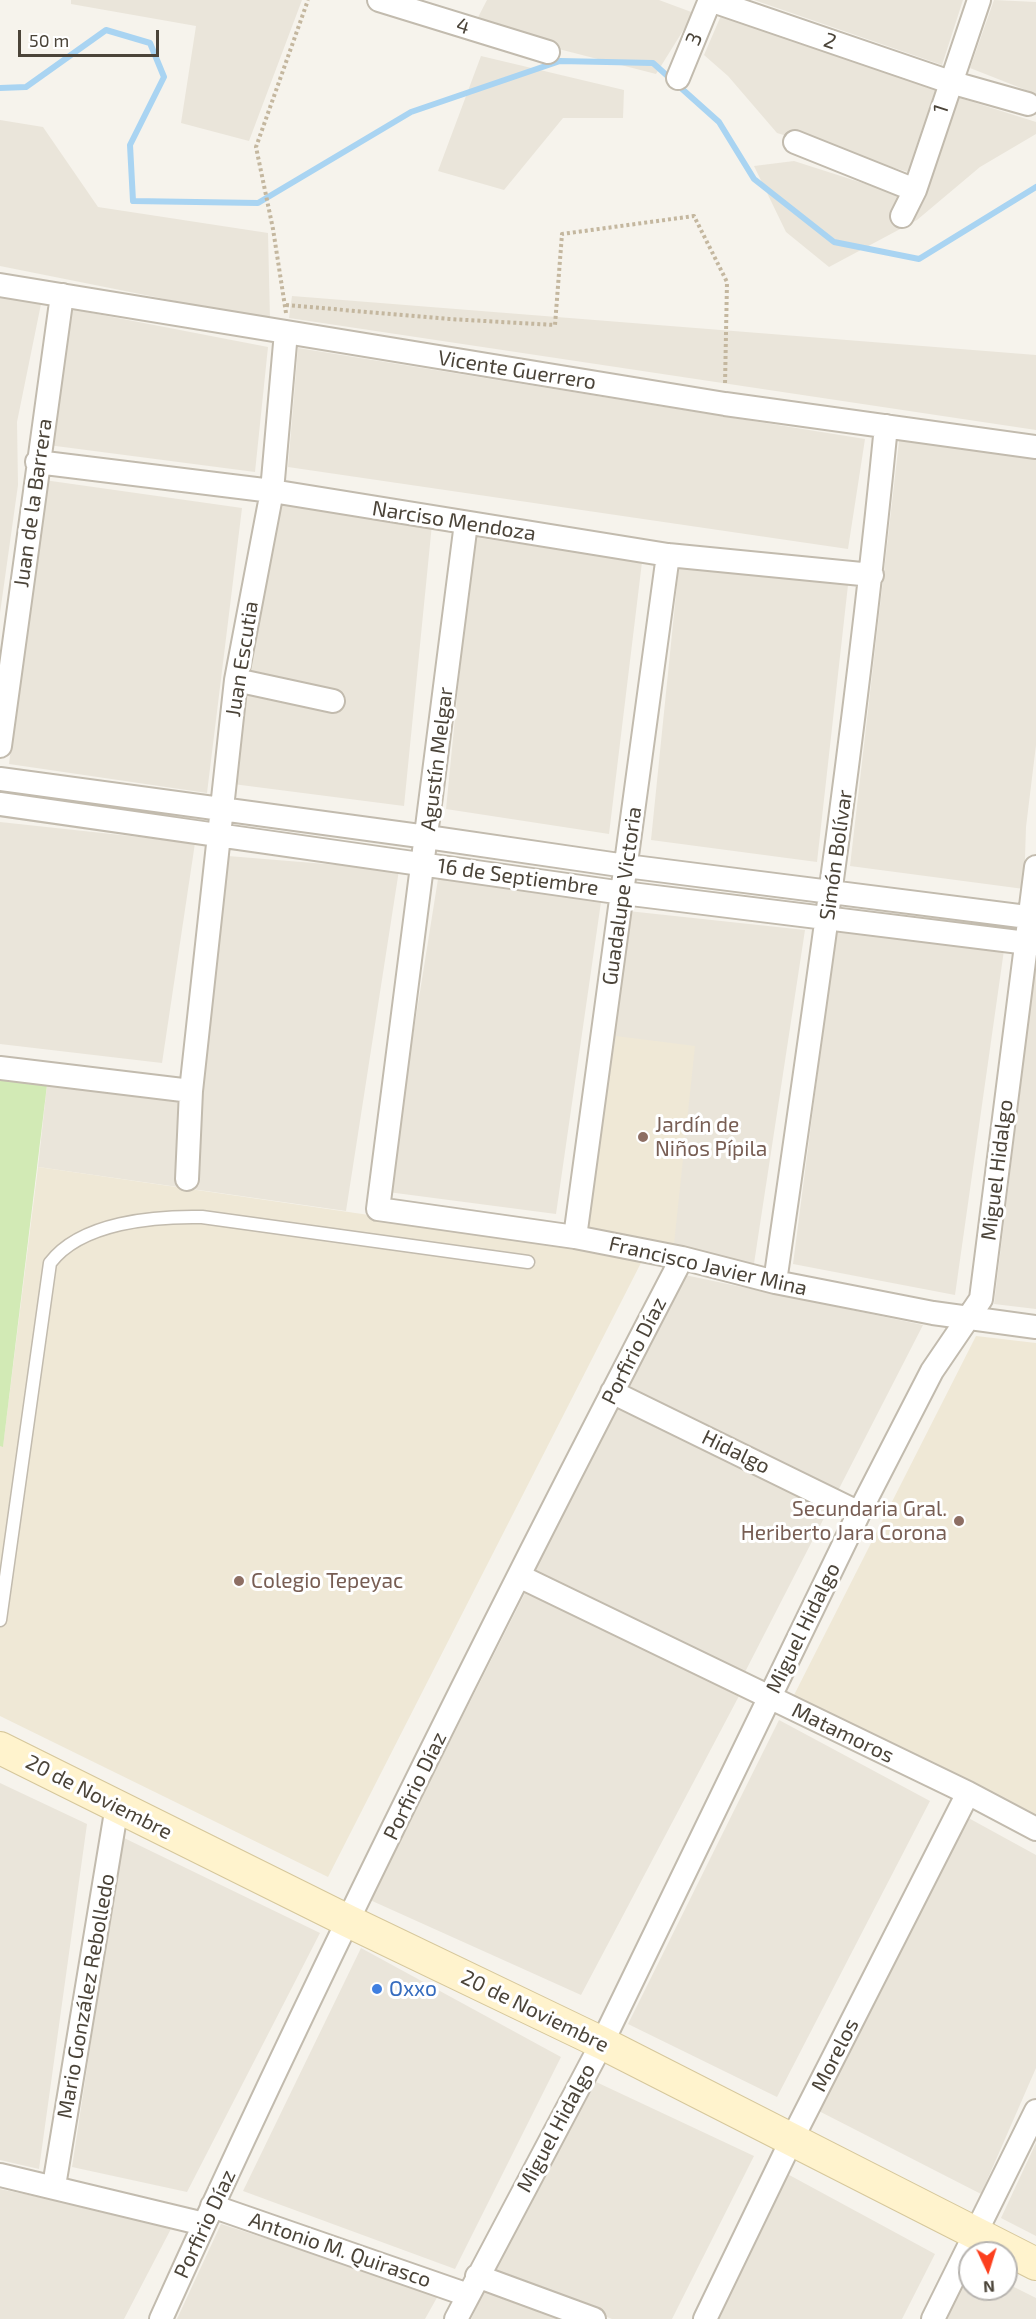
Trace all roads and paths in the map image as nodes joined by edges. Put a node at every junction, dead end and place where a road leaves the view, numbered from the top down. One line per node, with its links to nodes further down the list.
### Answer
1 (308, 0): 15 (path)
2 (379, 0): 5 (street, 4)
3 (710, 0): 7 (street, 3); 8 (street, 2)
4 (978, 0): 8 (street, 1)
5 (446, 10): 6 (street, 4)
6 (548, 52)
7 (678, 78)
8 (950, 82): 9 (street, 2); 11 (street, 1)
9 (1028, 104)
10 (795, 142): 11 (street)
11 (915, 190): 12 (street, 1)
12 (902, 216)
13 (0, 285): 14 (street, Vicente Guerrero)
14 (62, 295): 16 (street, Vicente Guerrero); 20 (street, Juan de la Barrera)
15 (286, 305): 16 (path); 17 (path)
16 (286, 332): 17 (street, Vicente Guerrero); 21 (street, Juan Escutia)
17 (725, 404): 18 (street, Vicente Guerrero)
18 (886, 426): 19 (street, Vicente Guerrero); 24 (street, Simón Bolívar)
19 (1036, 447)
20 (38, 462): 21 (street, Narciso Mendoza); 27 (street, Juan de la Barrera)
21 (272, 491): 22 (street, Narciso Mendoza); 25 (street, Juan Escutia)
22 (466, 523): 23 (street, Narciso Mendoza); 32 (street, Agustín Melgar)
23 (668, 555): 24 (street, Narciso Mendoza); 34 (street, Guadalupe Victoria)
24 (872, 575): 36 (street, Simón Bolívar)
25 (236, 680): 26 (street); 30 (street, Juan Escutia)
26 (333, 701)
27 (0, 746)
28 (0, 779): 30 (street, 16 de Septiembre)
29 (0, 804): 31 (street, 16 de Septiembre)
30 (221, 810): 31 (street, Juan Escutia); 32 (street, 16 de Septiembre)
31 (219, 834): 33 (street, 16 de Septiembre); 42 (street, Juan Escutia)
32 (428, 837): 33 (street, Agustín Melgar); 34 (street, 16 de Septiembre)
33 (424, 863): 37 (street, 16 de Septiembre); 44 (street, Agustín Melgar)
34 (626, 866): 36 (street, 16 de Septiembre); 37 (street, Guadalupe Victoria)
35 (1036, 867): 39 (street, Miguel Hidalgo)
36 (831, 891): 38 (street, Simón Bolívar); 39 (street, 16 de Septiembre)
37 (622, 893): 38 (street, 16 de Septiembre); 45 (street, Guadalupe Victoria)
38 (828, 916): 40 (street, 16 de Septiembre); 48 (street, Simón Bolívar)
39 (1033, 918): 40 (street, Miguel Hidalgo)
40 (1031, 944): 49 (street, Miguel Hidalgo)
41 (0, 1068): 42 (street)
42 (191, 1091): 43 (street, Juan Escutia)
43 (187, 1179)
44 (378, 1209): 45 (street, Francisco Javier Mina)
45 (575, 1237): 46 (street, Francisco Javier Mina)
46 (682, 1258): 48 (street, Francisco Javier Mina); 51 (street, Porfirio Díaz)
47 (528, 1262): 54 (lane)
48 (775, 1282): 49 (street, Francisco Javier Mina)
49 (968, 1319): 50 (street, Francisco Javier Mina); 52 (street, Miguel Hidalgo)
50 (1036, 1327)
51 (612, 1392): 52 (street, Hidalgo); 53 (street, Porfirio Díaz)
52 (859, 1513): 55 (street, Miguel Hidalgo)
53 (519, 1576): 55 (street, Matamoros); 60 (street, Porfirio Díaz)
54 (0, 1620)
55 (769, 1698): 57 (street, Matamoros); 61 (street, Miguel Hidalgo)
56 (0, 1748): 58 (main road, 20 de Noviembre)
57 (968, 1793): 59 (street, Matamoros); 63 (street, Morelos)
58 (117, 1806): 60 (main road, 20 de Noviembre); 65 (street, Mario González Rebolledo)
59 (1036, 1829)
60 (348, 1922): 61 (main road, 20 de Noviembre); 66 (street, Porfirio Díaz)
61 (602, 2043): 63 (main road, 20 de Noviembre); 69 (street, Miguel Hidalgo)
62 (1036, 2111): 67 (street)
63 (792, 2139): 67 (main road, 20 de Noviembre); 73 (street, Morelos)
64 (0, 2175): 65 (street, Antonio M. Quirasco)
65 (54, 2186): 66 (street, Antonio M. Quirasco)
66 (208, 2215): 69 (street, Antonio M. Quirasco); 70 (street, Porfirio Díaz)
67 (975, 2235): 68 (main road, 20 de Noviembre); 74 (street)
68 (1036, 2264)
69 (472, 2285): 71 (street, Miguel Hidalgo); 72 (street, Antonio M. Quirasco)
70 (161, 2319)
71 (456, 2319)
72 (594, 2319)
73 (705, 2319)
74 (933, 2319)

